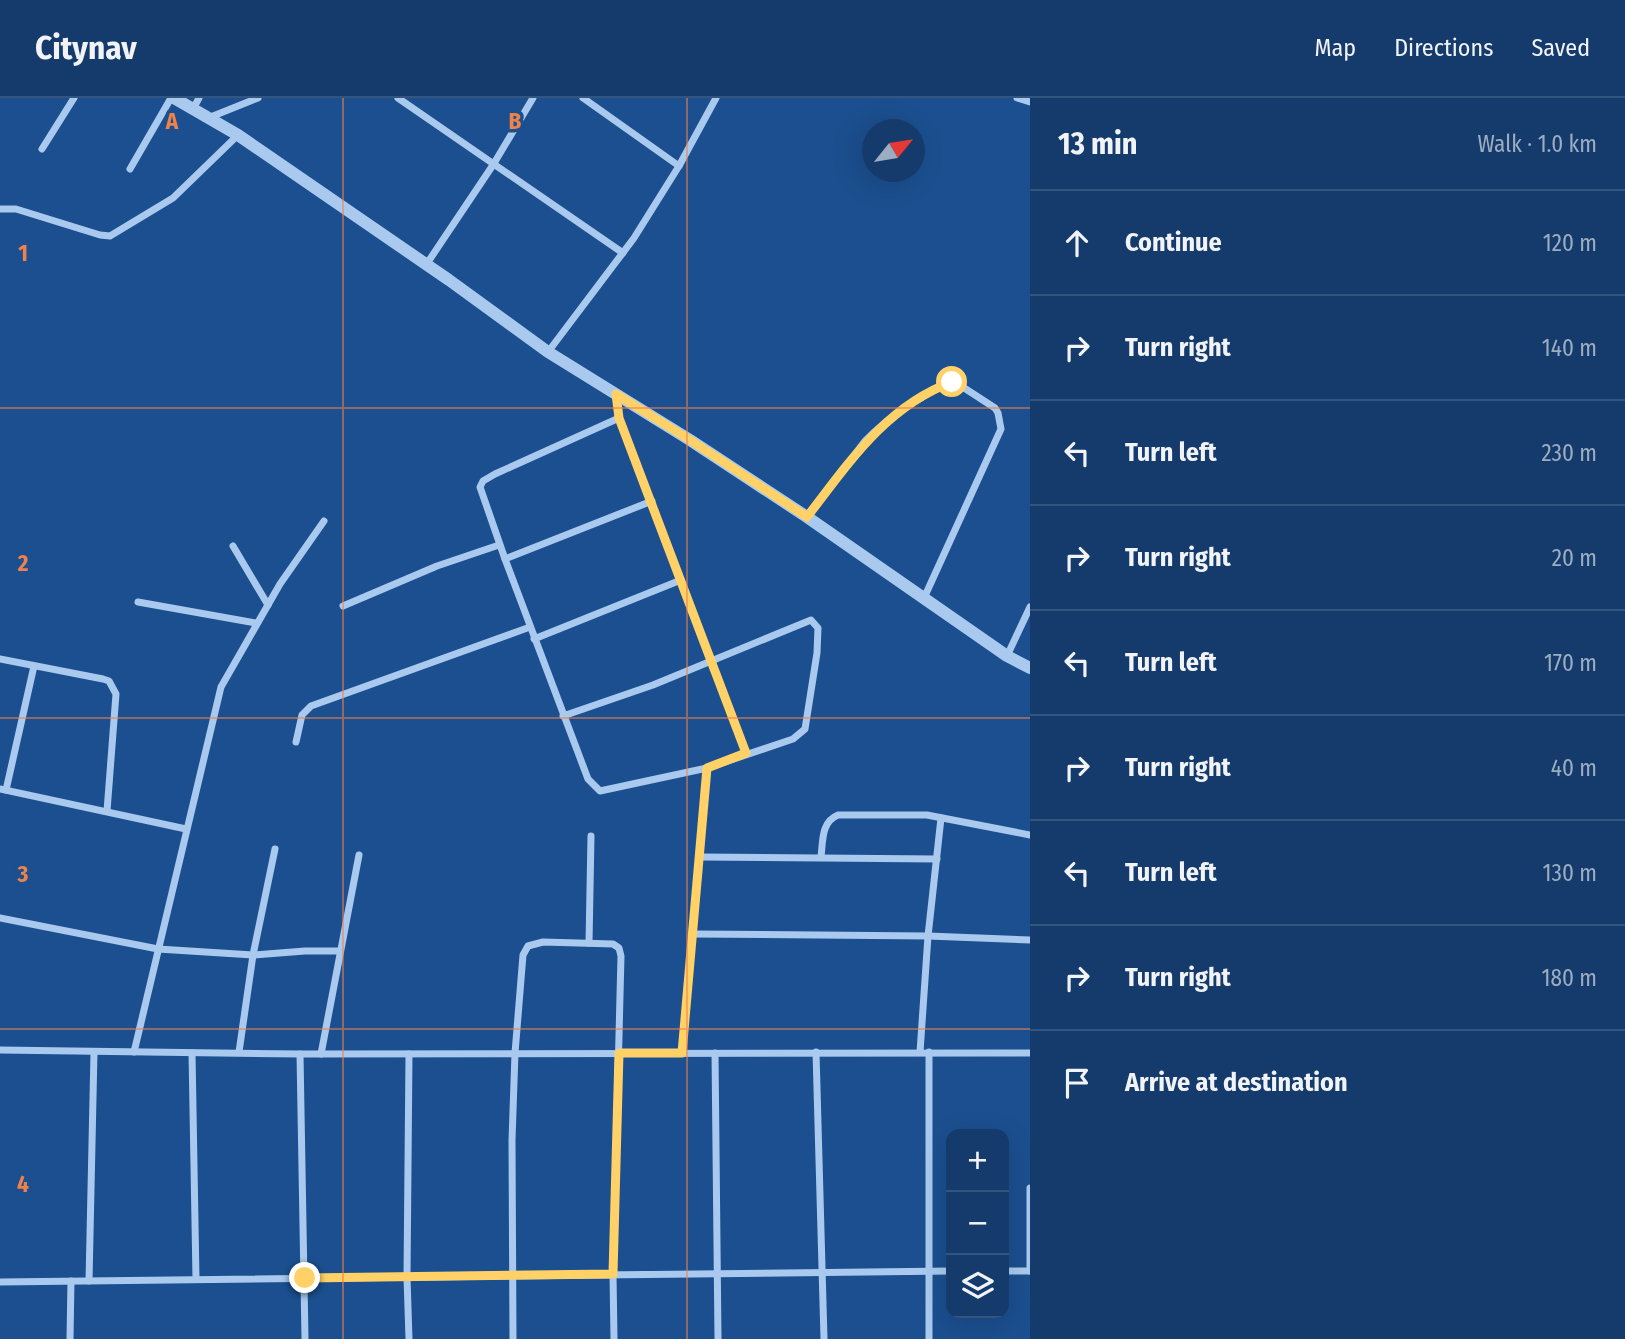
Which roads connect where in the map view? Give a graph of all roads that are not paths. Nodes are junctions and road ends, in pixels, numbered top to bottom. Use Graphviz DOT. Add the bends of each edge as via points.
graph roads {
  1 [pos="74,98"];
  2 [pos="172,98"];
  3 [pos="258,98"];
  4 [pos="398,98"];
  5 [pos="533,98"];
  6 [pos="583,98"];
  7 [pos="716,98"];
  8 [pos="1017,98"];
  9 [pos="1030,102"];
  10 [pos="196,104"];
  11 [pos="208,118"];
  12 [pos="238,135"];
  13 [pos="42,149"];
  14 [pos="493,165"];
  15 [pos="679,166"];
  16 [pos="131,169"];
  17 [pos="0,209"];
  18 [pos="622,254"];
  19 [pos="426,264"];
  20 [pos="548,352"];
  21 [pos="616,394"];
  22 [pos="619,418"];
  23 [pos="652,501"];
  24 [pos="807,517"];
  25 [pos="324,521"];
  26 [pos="499,545"];
  27 [pos="233,546"];
  28 [pos="505,559"];
  29 [pos="681,580"];
  30 [pos="924,598"];
  31 [pos="138,602"];
  32 [pos="268,605"];
  33 [pos="343,606"];
  34 [pos="1030,607"];
  35 [pos="257,623"];
  36 [pos="530,627"];
  37 [pos="534,639"];
  38 [pos="1007,656"];
  39 [pos="0,659"];
  40 [pos="711,660"];
  41 [pos="34,666"];
  42 [pos="1030,668"];
  43 [pos="563,716"];
  44 [pos="296,742"];
  45 [pos="746,753"];
  46 [pos="707,768"];
  47 [pos="3,790"];
  48 [pos="107,811"];
  49 [pos="941,818"];
  50 [pos="186,829"];
  51 [pos="1030,835"];
  52 [pos="591,836"];
  53 [pos="275,849"];
  54 [pos="359,855"];
  55 [pos="700,857"];
  56 [pos="821,857"];
  57 [pos="937,859"];
  58 [pos="0,918"];
  59 [pos="693,934"];
  60 [pos="928,936"];
  61 [pos="1030,940"];
  62 [pos="589,943"];
  63 [pos="158,949"];
  64 [pos="340,951"];
  65 [pos="253,955"];
  66 [pos="0,1050"];
  67 [pos="94,1052"];
  68 [pos="134,1052"];
  69 [pos="239,1052"];
  70 [pos="816,1052"];
  71 [pos="919,1052"];
  72 [pos="929,1052"];
  73 [pos="192,1053"];
  74 [pos="619,1053"];
  75 [pos="682,1053"];
  76 [pos="715,1053"];
  77 [pos="300,1054"];
  78 [pos="320,1054"];
  79 [pos="409,1054"];
  80 [pos="515,1054"];
  81 [pos="1030,1054"];
  82 [pos="1030,1188"];
  83 [pos="928,1271"];
  84 [pos="946,1271"];
  85 [pos="1009,1271"];
  86 [pos="1030,1271"];
  87 [pos="824,1272"];
  88 [pos="717,1273"];
  89 [pos="613,1274"];
  90 [pos="514,1276"];
  91 [pos="407,1277"];
  92 [pos="305,1278"];
  93 [pos="197,1279"];
  94 [pos="89,1280"];
  95 [pos="71,1281"];
  96 [pos="0,1282"];
  97 [pos="70,1339"];
  98 [pos="304,1339"];
  99 [pos="409,1339"];
  100 [pos="513,1339"];
  101 [pos="614,1339"];
  102 [pos="718,1339"];
  103 [pos="824,1339"];
  104 [pos="929,1339"];
  1 -- 13 [label="street"];
  2 -- 10 [label="street"];
  2 -- 16 [label="street"];
  3 -- 11 [label="street"];
  4 -- 14 [label="street"];
  5 -- 14 [label="street"];
  6 -- 15 [label="street"];
  7 -- 15 [label="street"];
  8 -- 9 [label="street"];
  10 -- 11 [label="street"];
  11 -- 12 [label="street"];
  12 -- 17 [label="street" via="173,198 110,236 16,209"];
  12 -- 19 [label="street"];
  14 -- 18 [label="street"];
  14 -- 19 [label="street"];
  15 -- 18 [label="street"];
  18 -- 20 [label="street"];
  19 -- 20 [label="street"];
  20 -- 21 [label="street"];
  21 -- 22 [label="street"];
  21 -- 24 [label="street"];
  22 -- 23 [label="street"];
  22 -- 26 [label="street" via="483,481 480,490"];
  23 -- 28 [label="street"];
  23 -- 29 [label="street"];
  24 -- 30 [label="street"];
  24 -- 30 [label="street" via="865,441 921,397 955,382 995,408 1001,429"];
  25 -- 32 [label="street"];
  26 -- 28 [label="street"];
  26 -- 33 [label="street"];
  27 -- 32 [label="street"];
  28 -- 36 [label="street"];
  29 -- 37 [label="street"];
  29 -- 40 [label="street"];
  30 -- 38 [label="street"];
  31 -- 35 [label="street"];
  32 -- 35 [label="street"];
  34 -- 38 [label="street"];
  35 -- 50 [label="street" via="216,702"];
  36 -- 37 [label="street"];
  36 -- 44 [label="street" via="311,706 302,715"];
  37 -- 43 [label="street"];
  38 -- 42 [label="street"];
  39 -- 41 [label="street"];
  40 -- 43 [label="street"];
  40 -- 45 [label="street"];
  40 -- 45 [label="street" via="806,621 816,624 817,653 805,729 793,739"];
  41 -- 47 [label="street"];
  41 -- 48 [label="street" via="103,679 113,686"];
  43 -- 46 [label="street" via="588,779 600,791"];
  45 -- 46 [label="street"];
  46 -- 55 [label="street"];
  47 -- 48 [label="street"];
  48 -- 50 [label="street"];
  49 -- 51 [label="street"];
  49 -- 56 [label="street" via="838,815 825,825"];
  49 -- 57 [label="street"];
  50 -- 63 [label="street"];
  52 -- 62 [label="street"];
  53 -- 65 [label="street"];
  54 -- 64 [label="street"];
  55 -- 56 [label="street"];
  55 -- 59 [label="street"];
  56 -- 57 [label="street"];
  57 -- 60 [label="street"];
  58 -- 63 [label="street"];
  59 -- 60 [label="street"];
  59 -- 75 [label="street"];
  60 -- 61 [label="street"];
  60 -- 71 [label="street"];
  62 -- 74 [label="street" via="619,948"];
  62 -- 80 [label="street" via="543,942 526,949"];
  63 -- 65 [label="street"];
  63 -- 68 [label="street"];
  64 -- 65 [label="street"];
  64 -- 78 [label="street"];
  65 -- 69 [label="street"];
  66 -- 67 [label="street"];
  67 -- 68 [label="street"];
  67 -- 94 [label="street"];
  68 -- 73 [label="street"];
  69 -- 73 [label="street"];
  69 -- 77 [label="street"];
  70 -- 71 [label="street"];
  70 -- 76 [label="street"];
  70 -- 87 [label="street"];
  71 -- 72 [label="street"];
  72 -- 81 [label="street"];
  72 -- 83 [label="street"];
  73 -- 93 [label="street"];
  74 -- 75 [label="street"];
  74 -- 80 [label="street"];
  74 -- 89 [label="street"];
  75 -- 76 [label="street"];
  76 -- 88 [label="street"];
  77 -- 78 [label="street"];
  77 -- 92 [label="street"];
  78 -- 79 [label="street"];
  79 -- 80 [label="street"];
  79 -- 91 [label="street"];
  80 -- 90 [label="street"];
  82 -- 86 [label="street"];
  83 -- 84 [label="street"];
  83 -- 87 [label="street"];
  83 -- 104 [label="street"];
  85 -- 86 [label="street"];
  87 -- 88 [label="street"];
  87 -- 103 [label="street"];
  88 -- 89 [label="street"];
  88 -- 102 [label="street"];
  89 -- 90 [label="street"];
  89 -- 101 [label="street"];
  90 -- 91 [label="street"];
  90 -- 100 [label="street"];
  91 -- 92 [label="street"];
  91 -- 99 [label="street"];
  92 -- 93 [label="street"];
  92 -- 98 [label="street"];
  93 -- 94 [label="street"];
  94 -- 95 [label="street"];
  95 -- 96 [label="street"];
  95 -- 97 [label="street"];
}
